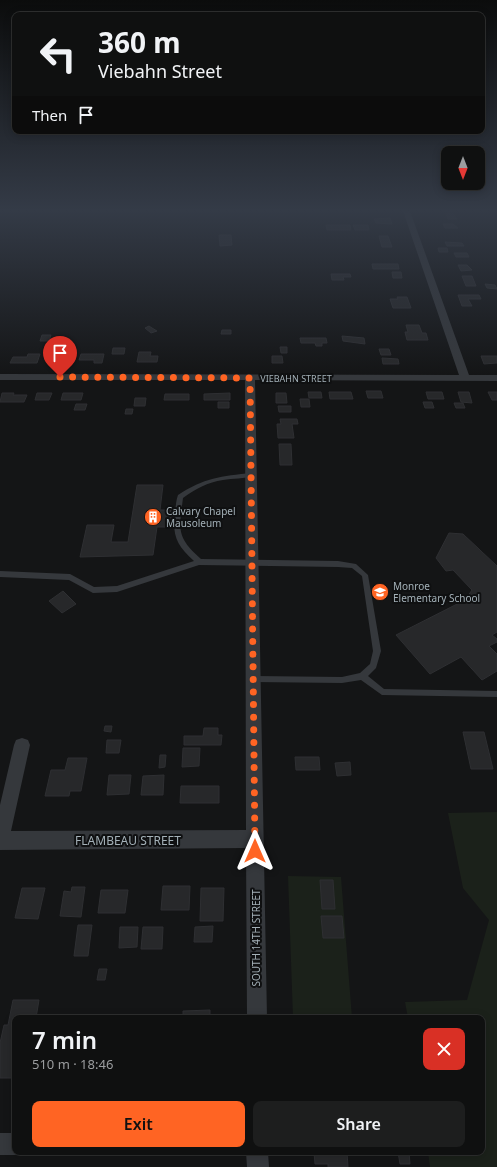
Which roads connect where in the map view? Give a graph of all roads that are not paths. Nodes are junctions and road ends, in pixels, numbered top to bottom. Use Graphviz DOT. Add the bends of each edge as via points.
graph roads {
  1 [pos="426,265"];
  2 [pos="0,377"];
  3 [pos="250,378"];
  4 [pos="466,378"];
  5 [pos="497,378"];
  6 [pos="252,475"];
  7 [pos="199,562"];
  8 [pos="253,563"];
  9 [pos="0,574"];
  10 [pos="362,676"];
  11 [pos="254,679"];
  12 [pos="497,694"];
  13 [pos="22,745"];
  14 [pos="255,839"];
  15 [pos="0,840"];
  16 [pos="256,1015"];
  17 [pos="0,1144"];
  18 [pos="12,1144"];
  19 [pos="257,1155"];
  20 [pos="258,1167"];
  1 -- 4 [label="street"];
  2 -- 3 [label="street, VIEBAHN STREET"];
  3 -- 4 [label="street, VIEBAHN STREET"];
  3 -- 6 [label="street, SOUTH 14TH STREET"];
  4 -- 5 [label="street, VIEBAHN STREET"];
  6 -- 7 [label="lane" via="216,478 196,485 180,497 176,532 184,549"];
  6 -- 8 [label="street, SOUTH 14TH STREET"];
  7 -- 8 [label="lane"];
  7 -- 9 [label="lane" via="117,589 93,590 70,577"];
  8 -- 10 [label="lane" via="354,566 365,575 377,651 373,666"];
  8 -- 11 [label="street, SOUTH 14TH STREET"];
  10 -- 11 [label="lane" via="342,680"];
  10 -- 12 [label="lane" via="382,692"];
  11 -- 14 [label="street, SOUTH 14TH STREET"];
  13 -- 15 [label="street"];
  14 -- 15 [label="street, FLAMBEAU STREET"];
  14 -- 16 [label="street, SOUTH 14TH STREET"];
  17 -- 18 [label="street"];
  19 -- 20 [label="street"];
}
